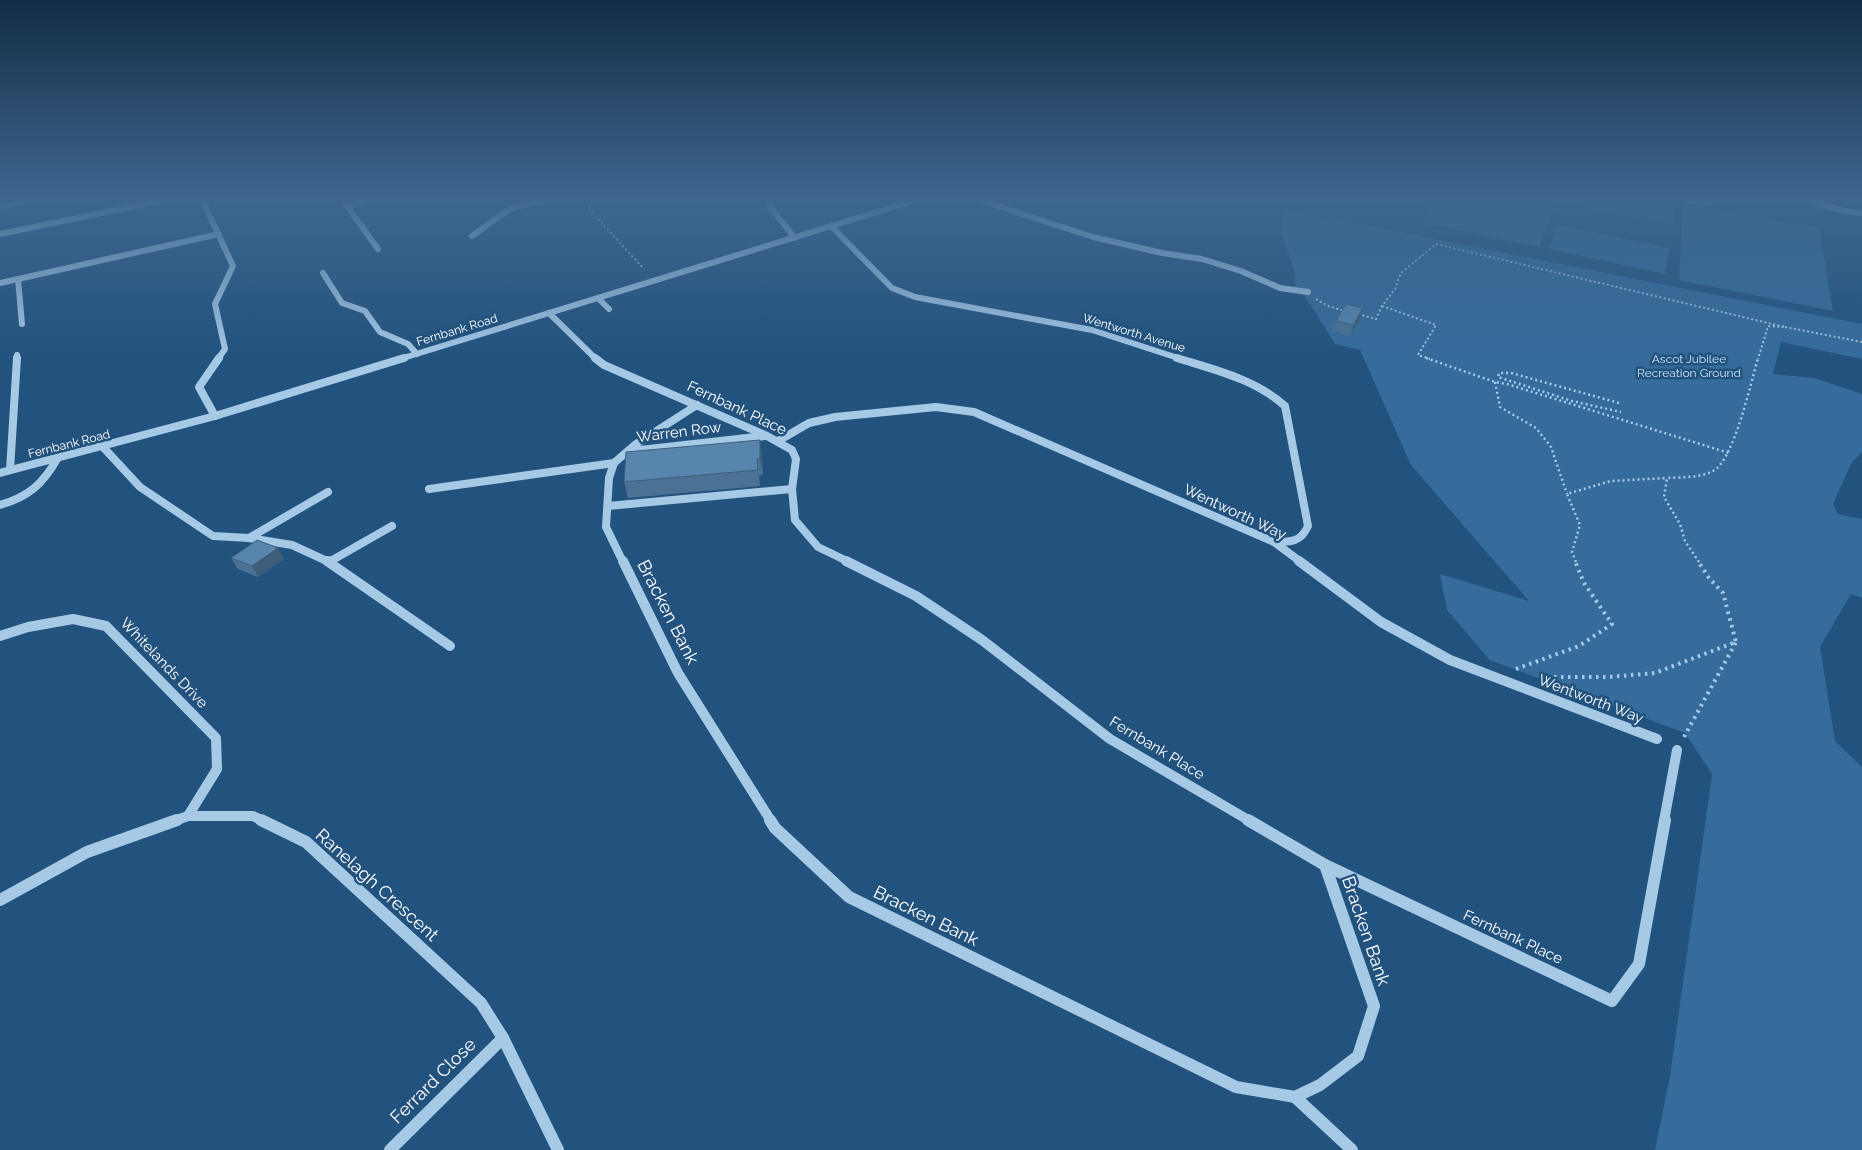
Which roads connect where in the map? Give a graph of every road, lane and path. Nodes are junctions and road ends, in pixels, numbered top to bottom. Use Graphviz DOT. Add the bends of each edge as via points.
graph roads {
  1 [pos="136,253"];
  2 [pos="227,253"];
  3 [pos="629,253"];
  4 [pos="747,253"];
  5 [pos="857,253"];
  6 [pos="1161,253"];
  7 [pos="1426,253"];
  8 [pos="1472,253"];
  9 [pos="323,273"];
  10 [pos="18,279"];
  11 [pos="655,281"];
  12 [pos="0,283"];
  13 [pos="1295,291"];
  14 [pos="1308,292"];
  15 [pos="598,298"];
  16 [pos="1382,306"];
  17 [pos="609,309"];
  18 [pos="1348,312"];
  19 [pos="550,313"];
  20 [pos="1357,314"];
  21 [pos="22,324"];
  22 [pos="1785,327"];
  23 [pos="1862,342"];
  24 [pos="418,354"];
  25 [pos="17,355"];
  26 [pos="1495,382"];
  27 [pos="1620,404"];
  28 [pos="697,405"];
  29 [pos="1621,412"];
  30 [pos="215,416"];
  31 [pos="767,436"];
  32 [pos="778,442"];
  33 [pos="103,447"];
  34 [pos="624,452"];
  35 [pos="1729,453"];
  36 [pos="56,459"];
  37 [pos="614,463"];
  38 [pos="10,470"];
  39 [pos="0,473"];
  40 [pos="1667,478"];
  41 [pos="429,489"];
  42 [pos="792,489"];
  43 [pos="328,492"];
  44 [pos="1567,494"];
  45 [pos="0,505"];
  46 [pos="608,506"];
  47 [pos="392,526"];
  48 [pos="249,538"];
  49 [pos="1274,542"];
  50 [pos="329,562"];
  51 [pos="0,636"];
  52 [pos="1736,642"];
  53 [pos="450,646"];
  54 [pos="1497,677"];
  55 [pos="1534,677"];
  56 [pos="1657,739"];
  57 [pos="1677,750"];
  58 [pos="188,816"];
  59 [pos="1325,865"];
  60 [pos="0,900"];
  61 [pos="503,1038"];
  62 [pos="1295,1097"];
  63 [pos="390,1150"];
  64 [pos="558,1150"];
  65 [pos="1352,1150"];
  1 -- 10 [label="street"];
  2 -- 30 [label="street" via="233,266 214,304 224,350 199,387"];
  3 -- 11 [label="path"];
  4 -- 11 [label="street, Fernbank Road"];
  5 -- 49 [label="street, Wentworth Avenue" via="892,288 915,297 1092,330 1245,380 1274,396 1285,406 1308,526 1304,535 1292,542"];
  6 -- 13 [label="street" via="1202,259"];
  7 -- 16 [label="path" via="1401,273 1395,289"];
  8 -- 22 [label="path"];
  9 -- 24 [label="street" via="342,303 365,311 380,332 408,344"];
  10 -- 12 [label="street"];
  10 -- 21 [label="street"];
  11 -- 15 [label="street, Fernbank Road"];
  13 -- 14 [label="street"];
  13 -- 18 [label="path"];
  15 -- 17 [label="street"];
  15 -- 19 [label="street, Fernbank Road"];
  16 -- 20 [label="path" via="1376,319"];
  16 -- 26 [label="path" via="1436,325 1418,355"];
  19 -- 24 [label="street, Fernbank Road"];
  19 -- 28 [label="street, Fernbank Place" via="604,365"];
  22 -- 23 [label="path"];
  22 -- 35 [label="path" via="1768,326"];
  24 -- 30 [label="street, Fernbank Road"];
  25 -- 38 [label="street"];
  26 -- 35 [label="path"];
  26 -- 44 [label="path" via="1500,407 1536,428 1551,447"];
  27 -- 29 [label="path" via="1511,373 1499,373 1498,378"];
  28 -- 31 [label="street, Fernbank Place"];
  28 -- 34 [label="street, Bracken Bank"];
  30 -- 33 [label="street, Fernbank Road"];
  31 -- 32 [label="street, Fernbank Place"];
  31 -- 34 [label="street, Warren Row"];
  32 -- 42 [label="street, Fernbank Place" via="792,450 796,459"];
  32 -- 49 [label="street, Wentworth Way" via="809,423 835,417 936,407 974,412"];
  33 -- 36 [label="street, Fernbank Road"];
  33 -- 48 [label="street" via="140,487 213,536"];
  34 -- 37 [label="street, Bracken Bank"];
  35 -- 40 [label="path" via="1714,471"];
  36 -- 38 [label="street, Fernbank Road"];
  36 -- 45 [label="street" via="46,479 35,491"];
  37 -- 41 [label="street"];
  37 -- 46 [label="street, Bracken Bank" via="609,478"];
  38 -- 39 [label="street, Fernbank Road"];
  40 -- 44 [label="path" via="1611,481"];
  40 -- 52 [label="path" via="1664,497 1680,524 1685,541 1723,593"];
  42 -- 46 [label="street"];
  42 -- 59 [label="street, Fernbank Place" via="795,520 818,547 916,596 982,640 1110,739"];
  43 -- 48 [label="street"];
  44 -- 54 [label="path" via="1580,525 1572,552 1584,583 1612,624 1579,646"];
  46 -- 62 [label="street, Bracken Bank" via="606,527 684,681 775,828 849,897 1236,1087"];
  47 -- 50 [label="street"];
  48 -- 50 [label="street" via="292,545"];
  49 -- 54 [label="street, Wentworth Way" via="1381,622 1450,660"];
  50 -- 53 [label="street"];
  51 -- 58 [label="street, Whitelands Drive" via="73,619 106,626 216,738 218,768"];
  52 -- 55 [label="path" via="1655,673"];
  52 -- 57 [label="path"];
  54 -- 56 [label="street, Wentworth Way"];
  57 -- 59 [label="street, Fernbank Place" via="1638,964 1612,1001"];
  58 -- 60 [label="street, Ranelagh Crescent" via="87,852"];
  58 -- 61 [label="street, Ranelagh Crescent" via="253,816 306,842 481,1003"];
  59 -- 62 [label="street, Bracken Bank" via="1374,1006 1358,1056 1320,1085"];
  61 -- 63 [label="street, Ferrard Close"];
  61 -- 64 [label="street, Ranelagh Crescent"];
  62 -- 65 [label="street"];
}
